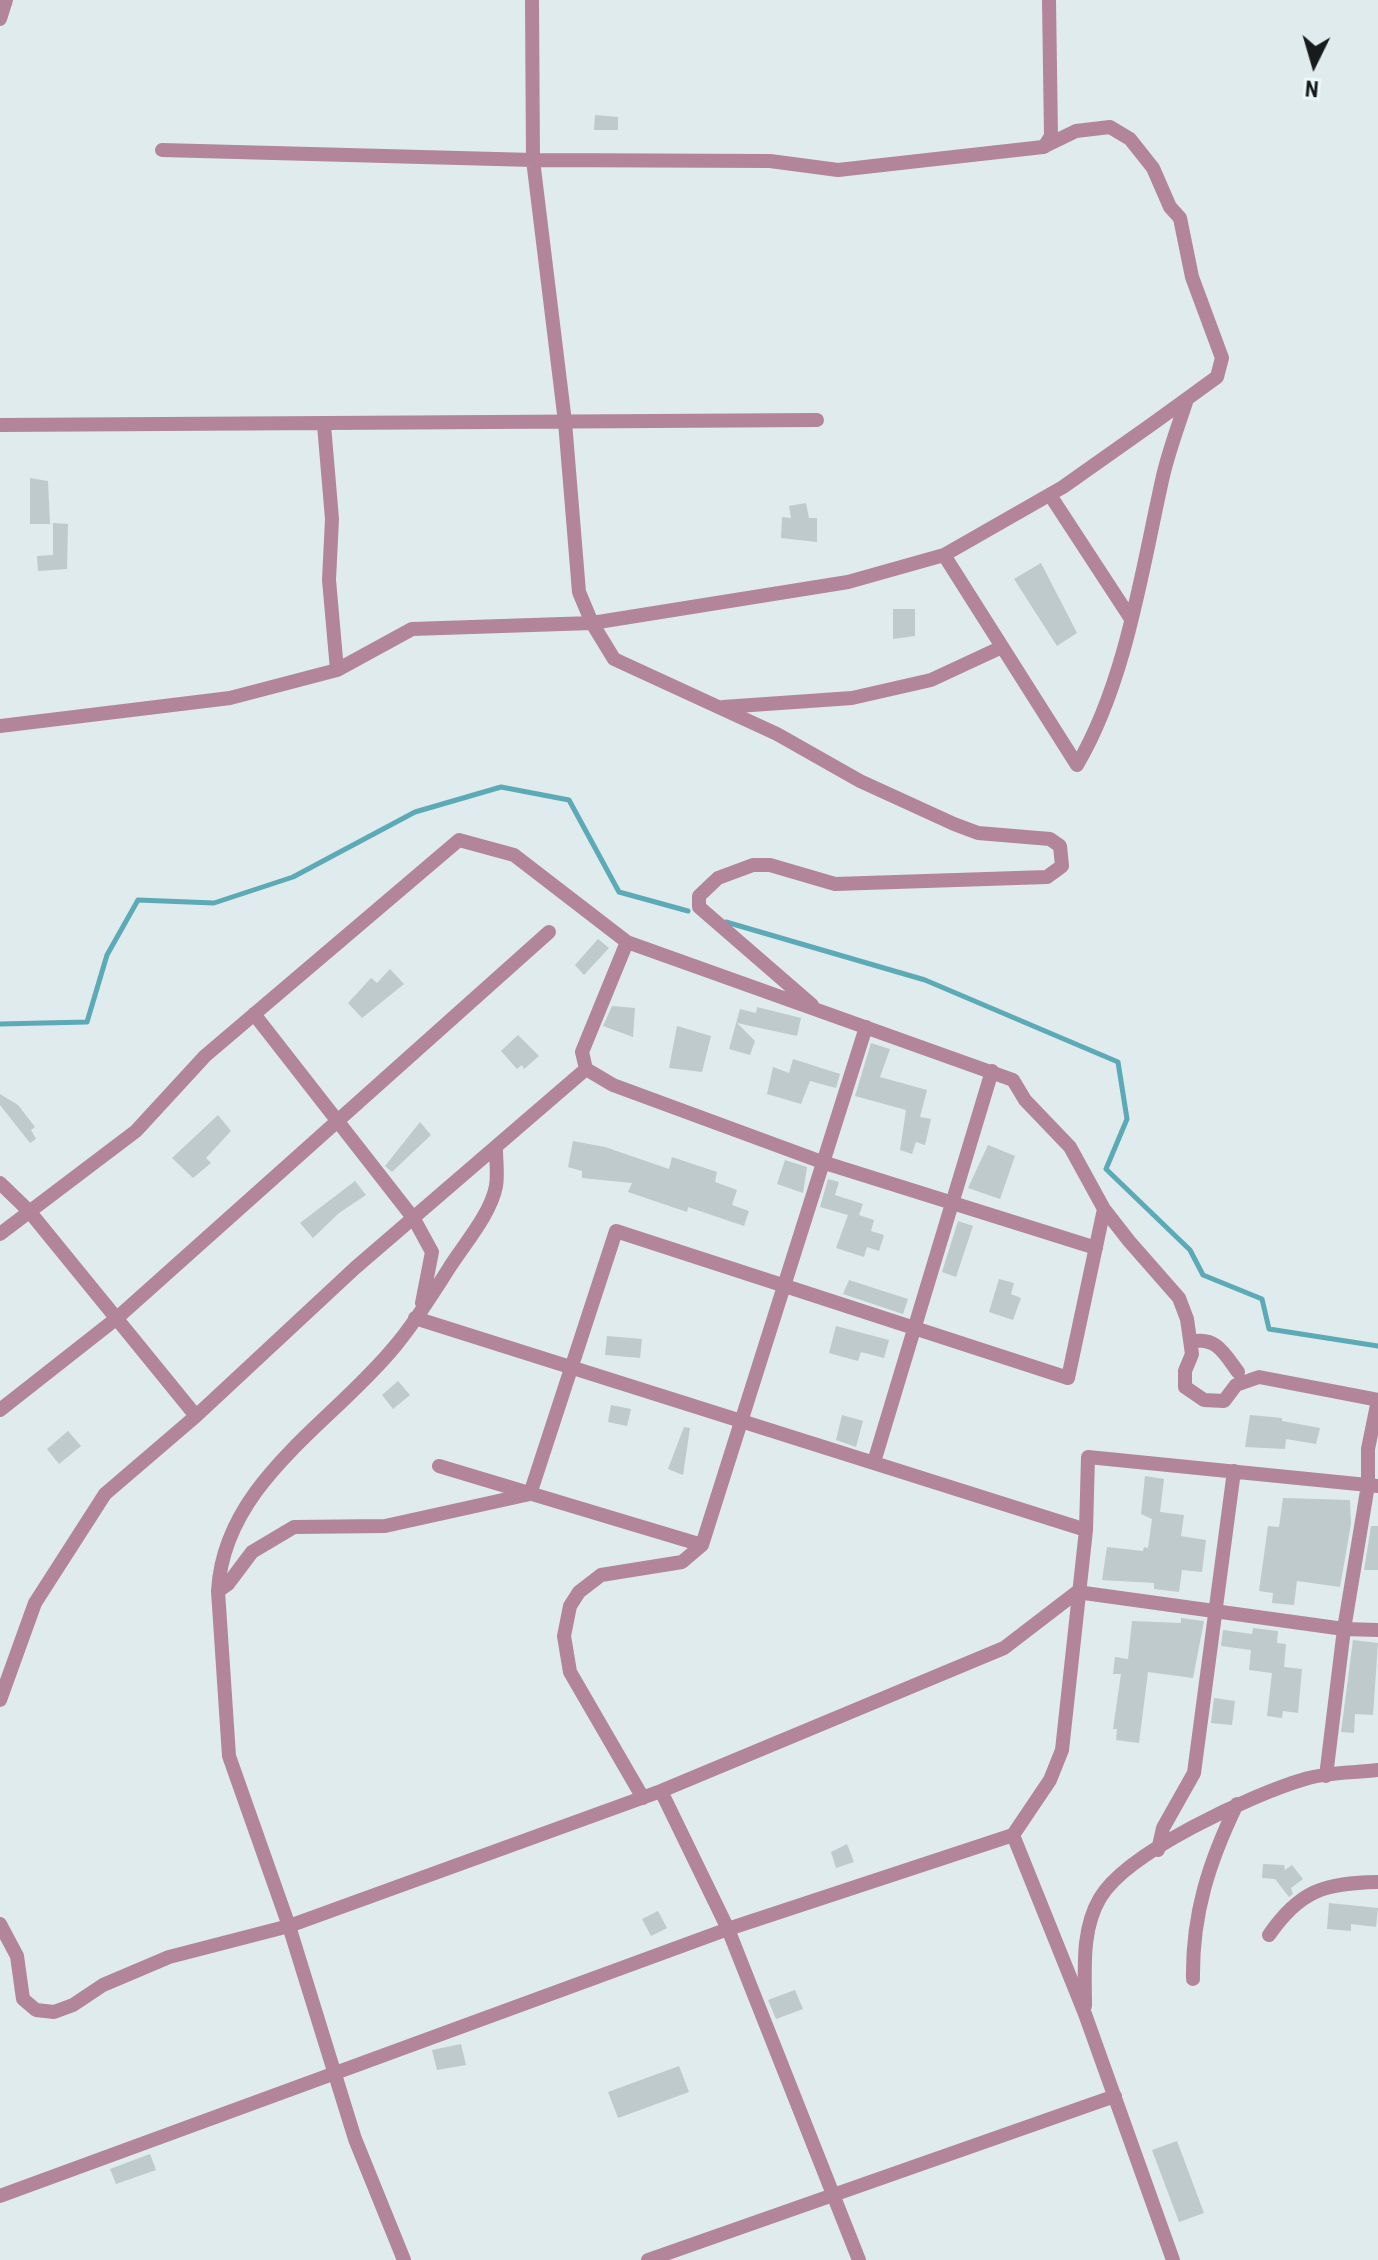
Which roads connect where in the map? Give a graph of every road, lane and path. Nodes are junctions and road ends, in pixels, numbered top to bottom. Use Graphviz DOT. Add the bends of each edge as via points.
graph roads {
  1 [pos="6,0"];
  2 [pos="532,0"];
  3 [pos="1049,0"];
  4 [pos="0,19"];
  5 [pos="1043,147"];
  6 [pos="162,150"];
  7 [pos="533,160"];
  8 [pos="1187,399"];
  9 [pos="817,420"];
  10 [pos="565,422"];
  11 [pos="0,425"];
  12 [pos="324,425"];
  13 [pos="1050,495"];
  14 [pos="944,555"];
  15 [pos="1131,619"];
  16 [pos="592,623"];
  17 [pos="1002,647"];
  18 [pos="337,670"];
  19 [pos="719,707"];
  20 [pos="0,726"];
  21 [pos="549,932"];
  22 [pos="627,942"];
  23 [pos="818,1010"];
  24 [pos="254,1014"];
  25 [pos="866,1027"];
  26 [pos="586,1069"];
  27 [pos="992,1071"];
  28 [pos="337,1121"];
  29 [pos="496,1149"];
  30 [pos="822,1162"];
  31 [pos="0,1183"];
  32 [pos="952,1203"];
  33 [pos="1104,1209"];
  34 [pos="29,1211"];
  35 [pos="414,1219"];
  36 [pos="0,1234"];
  37 [pos="1096,1248"];
  38 [pos="782,1288"];
  39 [pos="418,1314"];
  40 [pos="117,1318"];
  41 [pos="914,1331"];
  42 [pos="1191,1342"];
  43 [pos="571,1366"];
  44 [pos="1238,1372"];
  45 [pos="1378,1400"];
  46 [pos="0,1410"];
  47 [pos="196,1416"];
  48 [pos="739,1419"];
  49 [pos="874,1462"];
  50 [pos="439,1466"];
  51 [pos="1234,1471"];
  52 [pos="1373,1485"];
  53 [pos="530,1494"];
  54 [pos="1086,1530"];
  55 [pos="702,1545"];
  56 [pos="218,1591"];
  57 [pos="1077,1592"];
  58 [pos="1216,1612"];
  59 [pos="1344,1629"];
  60 [pos="1378,1630"];
  61 [pos="0,1700"];
  62 [pos="1378,1770"];
  63 [pos="1326,1776"];
  64 [pos="661,1791"];
  65 [pos="643,1798"];
  66 [pos="1237,1804"];
  67 [pos="1013,1835"];
  68 [pos="1158,1850"];
  69 [pos="1378,1882"];
  70 [pos="0,1924"];
  71 [pos="289,1926"];
  72 [pos="728,1929"];
  73 [pos="1269,1935"];
  74 [pos="1193,1979"];
  75 [pos="1085,2014"];
  76 [pos="336,2070"];
  77 [pos="1115,2096"];
  78 [pos="0,2196"];
  79 [pos="832,2196"];
  80 [pos="404,2260"];
  81 [pos="648,2260"];
  82 [pos="859,2260"];
  83 [pos="1173,2260"];
  1 -- 4 [label="street"];
  2 -- 7 [label="street"];
  3 -- 5 [label="street" via="1051,136"];
  5 -- 7 [label="street" via="838,170 770,161"];
  5 -- 8 [label="street" via="1076,131 1110,127 1130,139 1153,168 1180,218 1192,277 1222,358 1217,377"];
  6 -- 7 [label="street"];
  7 -- 10 [label="street"];
  8 -- 13 [label="street"];
  8 -- 15 [label="street" via="1163,473 1144,580"];
  9 -- 10 [label="street"];
  10 -- 12 [label="street"];
  10 -- 16 [label="street" via="579,592"];
  11 -- 12 [label="street"];
  12 -- 18 [label="street"];
  13 -- 14 [label="street"];
  13 -- 15 [label="street"];
  14 -- 16 [label="street" via="848,582"];
  14 -- 17 [label="street"];
  15 -- 17 [label="street" via="1096,734 1077,765"];
  16 -- 18 [label="street" via="412,629"];
  16 -- 19 [label="street" via="614,659"];
  17 -- 19 [label="street" via="931,680 852,698"];
  18 -- 20 [label="street" via="230,698"];
  19 -- 23 [label="street" via="954,824 978,833 1050,839 1060,846 1062,866 1047,877 835,884 770,865 718,878 699,896 699,907"];
  21 -- 28 [label="street"];
  22 -- 23 [label="street"];
  22 -- 24 [label="street" via="514,855 459,840"];
  22 -- 26 [label="street" via="582,1052"];
  23 -- 25 [label="street"];
  24 -- 28 [label="street"];
  24 -- 34 [label="street" via="205,1056 136,1131"];
  25 -- 27 [label="street"];
  25 -- 30 [label="street"];
  26 -- 29 [label="street"];
  26 -- 30 [label="street" via="613,1085"];
  27 -- 32 [label="street"];
  27 -- 33 [label="street" via="1013,1080 1070,1147"];
  28 -- 35 [label="street"];
  28 -- 40 [label="street"];
  29 -- 35 [label="street"];
  29 -- 39 [label="street" via="496,1187"];
  30 -- 32 [label="street"];
  30 -- 38 [label="street"];
  31 -- 34 [label="street"];
  32 -- 37 [label="street"];
  32 -- 41 [label="street"];
  33 -- 37 [label="street"];
  33 -- 42 [label="street" via="1179,1298"];
  34 -- 36 [label="street"];
  34 -- 40 [label="street"];
  35 -- 39 [label="street" via="432,1252"];
  35 -- 47 [label="street"];
  37 -- 41 [label="street" via="1068,1378"];
  38 -- 41 [label="street"];
  38 -- 43 [label="street" via="616,1231"];
  38 -- 48 [label="street"];
  39 -- 43 [label="street"];
  39 -- 56 [label="street" via="339,1406 273,1466 219,1564"];
  40 -- 46 [label="street"];
  40 -- 47 [label="street"];
  41 -- 49 [label="street"];
  42 -- 44 [label="street" via="1203,1339 1218,1345"];
  42 -- 45 [label="street" via="1185,1387 1204,1400 1224,1401 1236,1385 1259,1377"];
  43 -- 48 [label="street"];
  43 -- 53 [label="street"];
  45 -- 52 [label="street" via="1368,1449"];
  47 -- 61 [label="street" via="105,1494 35,1603"];
  48 -- 49 [label="street"];
  48 -- 55 [label="street"];
  49 -- 54 [label="street"];
  50 -- 53 [label="street"];
  51 -- 52 [label="street"];
  51 -- 54 [label="street" via="1088,1457"];
  51 -- 58 [label="street"];
  52 -- 59 [label="street"];
  53 -- 55 [label="street"];
  53 -- 56 [label="street" via="385,1526 294,1527 252,1552"];
  54 -- 57 [label="street"];
  55 -- 65 [label="street" via="682,1562 601,1575 570,1606 564,1636 570,1672"];
  56 -- 71 [label="street" via="229,1756"];
  57 -- 58 [label="street"];
  57 -- 64 [label="street" via="1004,1648"];
  57 -- 67 [label="street" via="1062,1750 1050,1780"];
  58 -- 59 [label="street"];
  58 -- 68 [label="street" via="1194,1773 1163,1828"];
  59 -- 60 [label="street"];
  59 -- 63 [label="street"];
  62 -- 63 [label="street"];
  63 -- 66 [label="street"];
  64 -- 65 [label="street"];
  64 -- 72 [label="street"];
  65 -- 71 [label="street"];
  66 -- 68 [label="street"];
  66 -- 74 [label="street" via="1199,1897 1192,1937"];
  67 -- 72 [label="street"];
  67 -- 75 [label="street"];
  68 -- 75 [label="street" via="1123,1871 1100,1898 1086,1936"];
  69 -- 73 [label="street" via="1342,1882 1310,1892"];
  70 -- 71 [label="street" via="17,1956 23,1999 36,2010 54,2012 169,1957"];
  71 -- 76 [label="street"];
  72 -- 76 [label="street"];
  72 -- 79 [label="street"];
  75 -- 77 [label="street"];
  76 -- 78 [label="street"];
  76 -- 80 [label="street" via="355,2139"];
  77 -- 79 [label="street"];
  77 -- 83 [label="street"];
  79 -- 81 [label="street"];
  79 -- 82 [label="street"];
}
